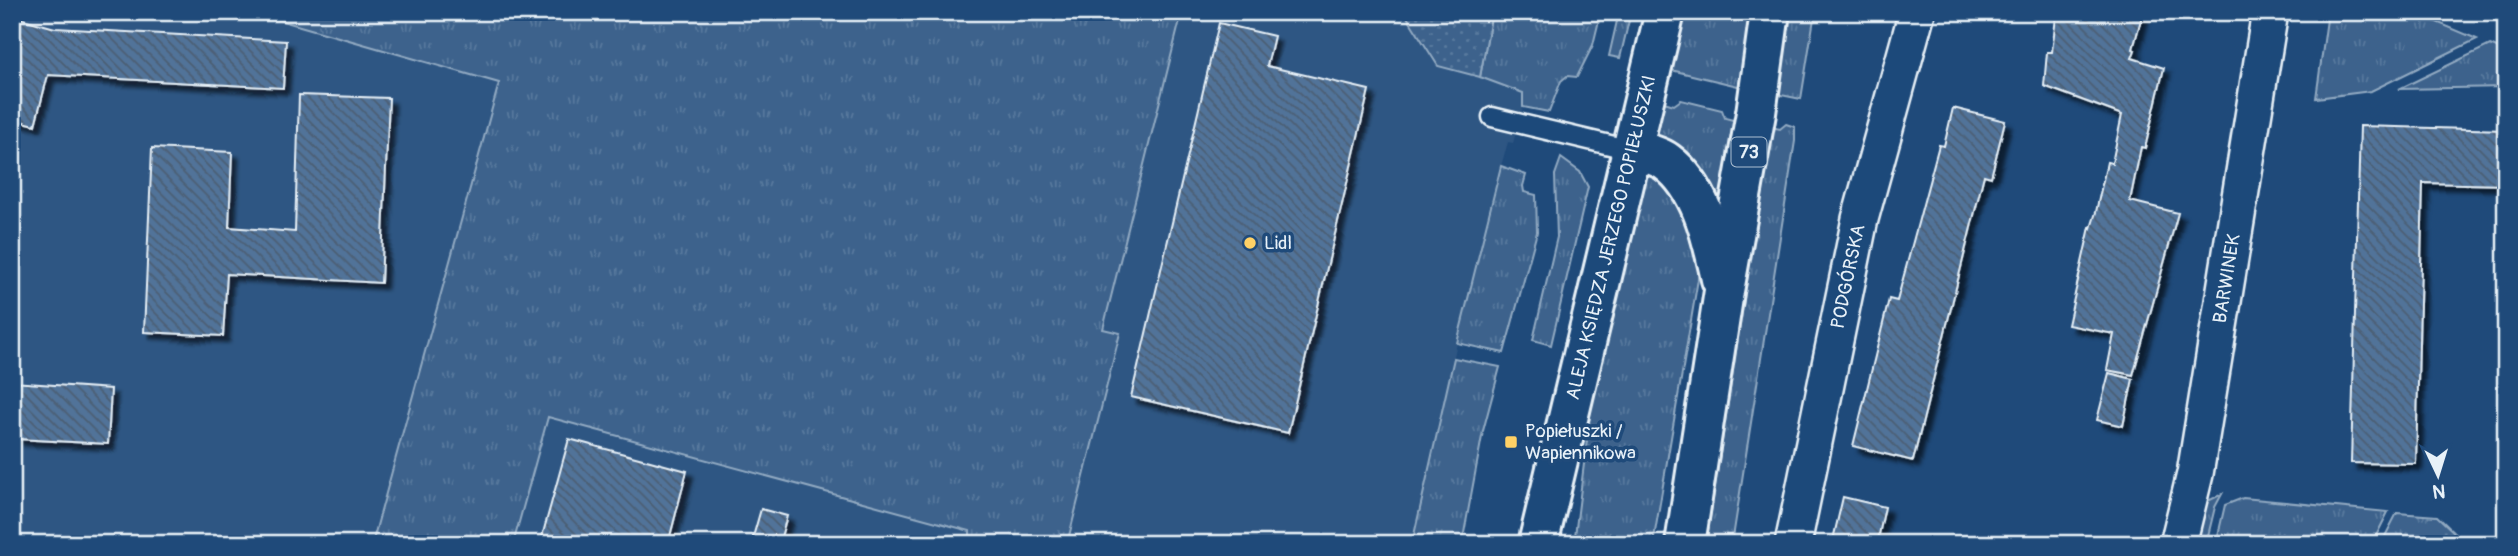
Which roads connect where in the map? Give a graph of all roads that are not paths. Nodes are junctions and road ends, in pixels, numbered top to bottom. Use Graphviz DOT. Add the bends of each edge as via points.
graph roads {
  1 [pos="1665,12"];
  2 [pos="1770,12"];
  3 [pos="1917,12"];
  4 [pos="2270,12"];
  5 [pos="1492,117"];
  6 [pos="1630,150"];
  7 [pos="1724,291"];
  8 [pos="1538,544"];
  9 [pos="1685,544"];
  10 [pos="1793,544"];
  11 [pos="2178,544"];
  1 -- 6 [label="main road, ALEJA KSIĘDZA JERZEGO POPIEŁUSZKI"];
  2 -- 7 [label="main road, 73"];
  3 -- 10 [label="street, PODGÓRSKA" via="1860,219"];
  4 -- 11 [label="street, BARWINEK" via="2195,474"];
  5 -- 6 [label="lane"];
  6 -- 7 [label="main road" via="1666,162 1688,185 1710,232"];
  6 -- 8 [label="main road, ALEJA KSIĘDZA JERZEGO POPIEŁUSZKI"];
  7 -- 9 [label="main road, 73"];
}
